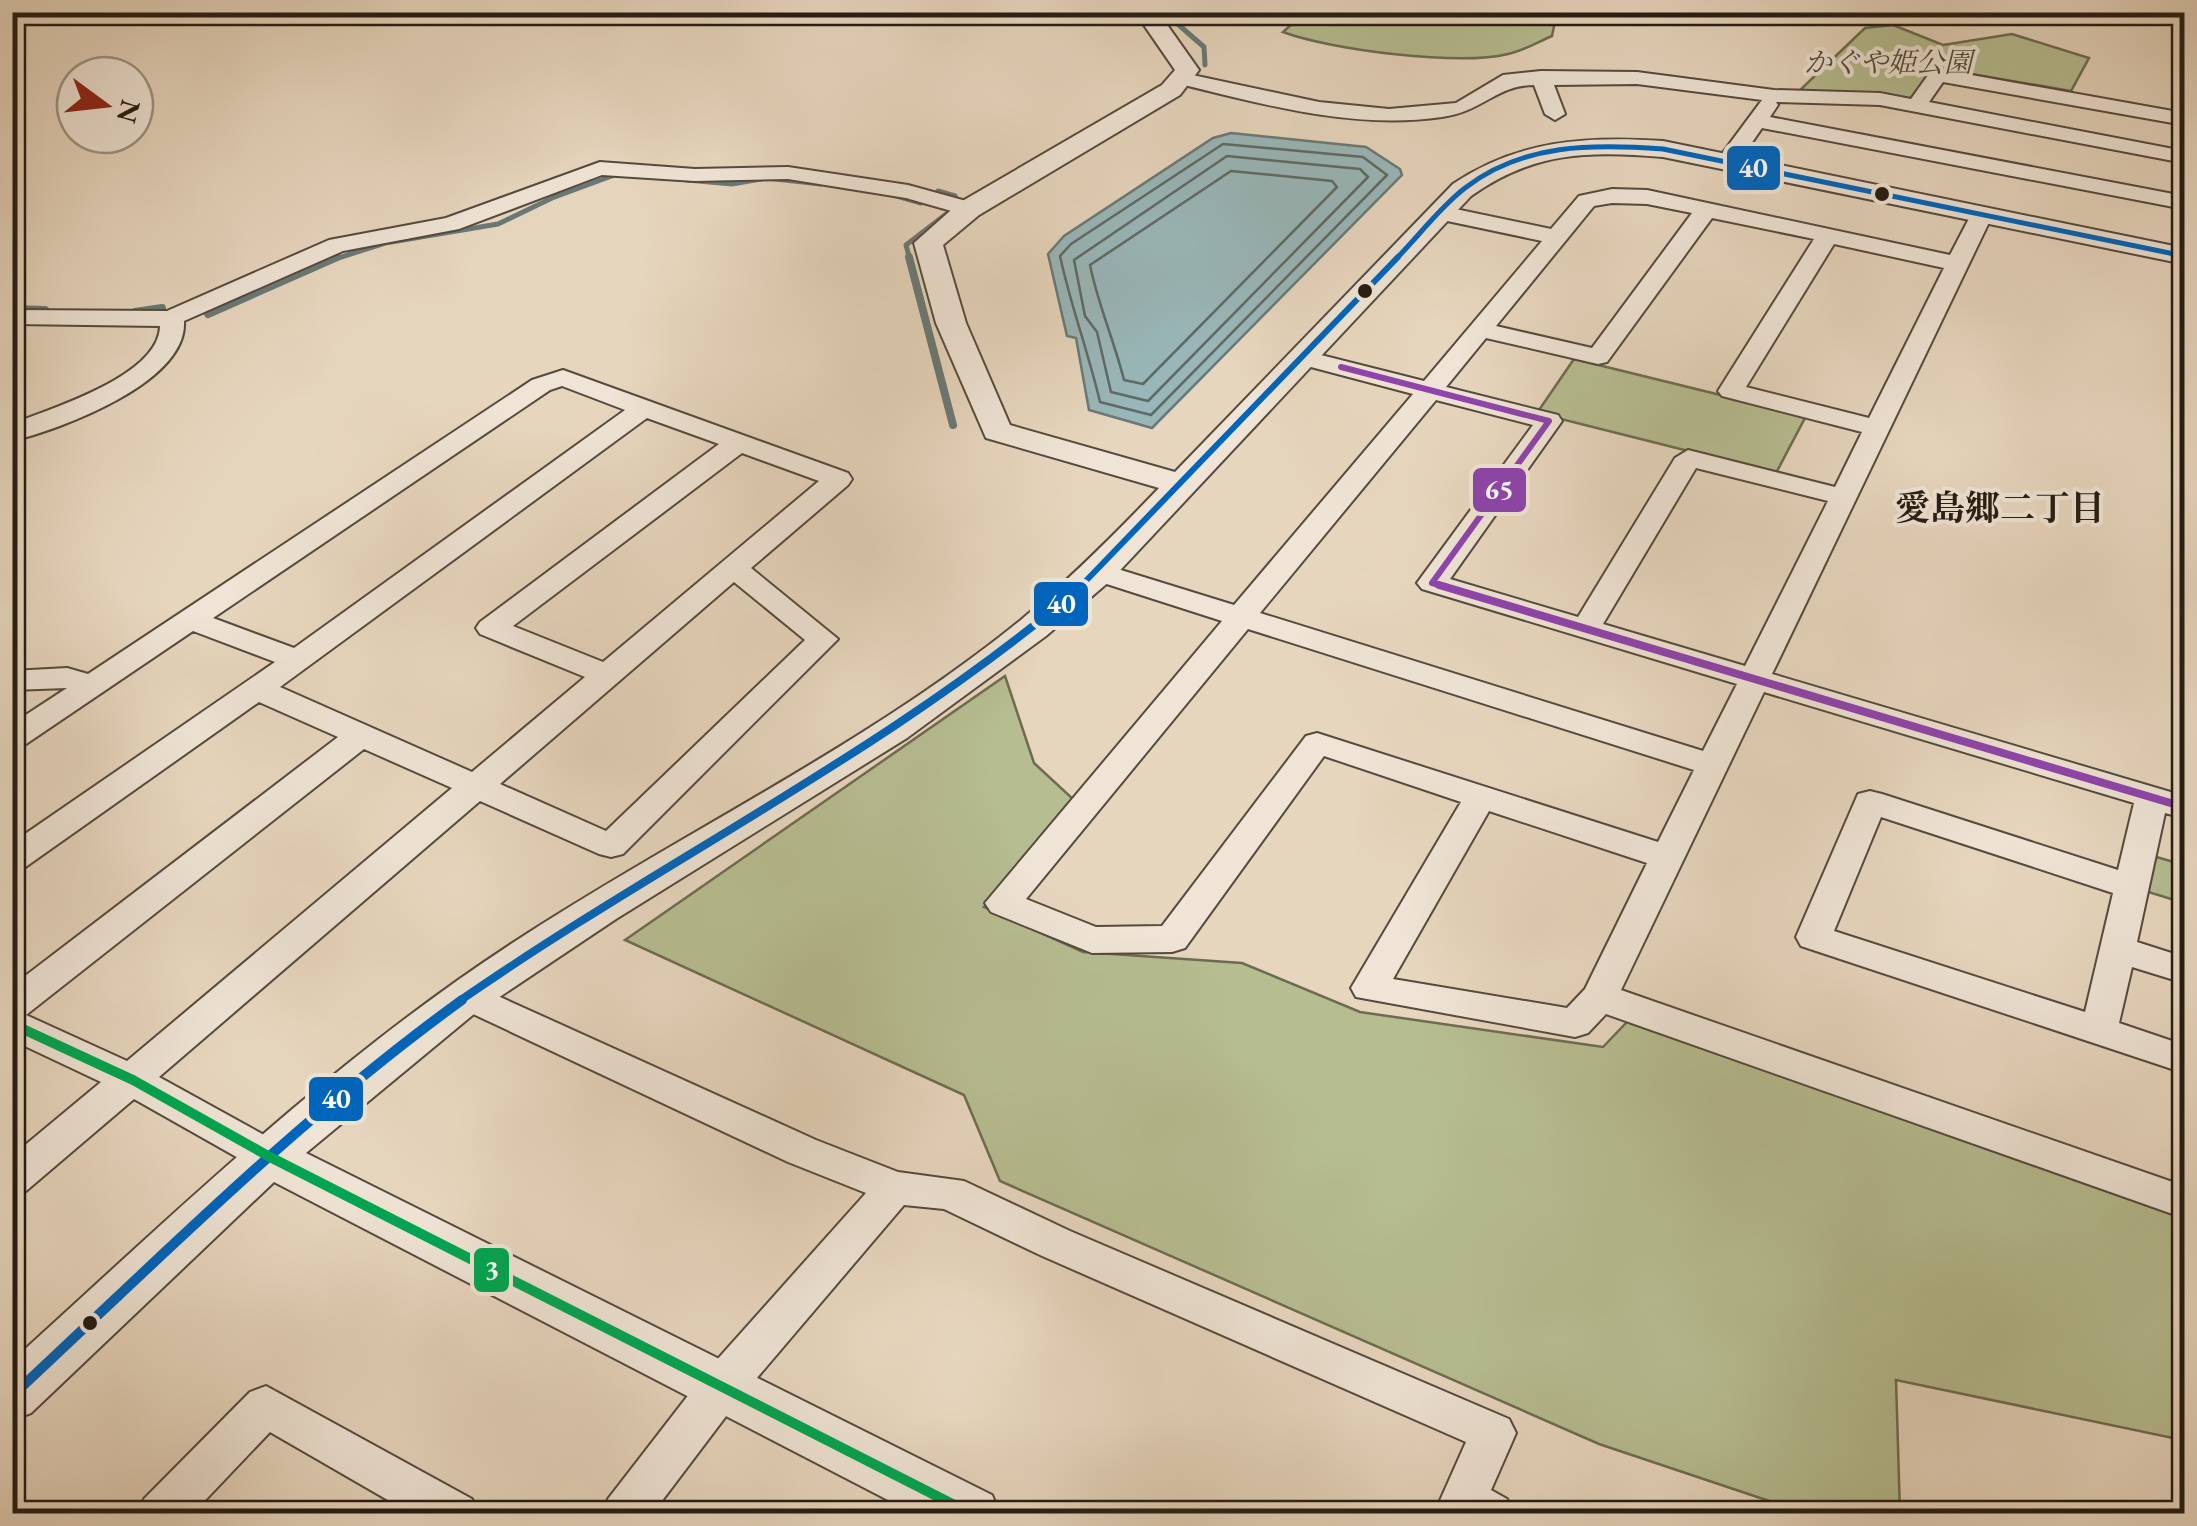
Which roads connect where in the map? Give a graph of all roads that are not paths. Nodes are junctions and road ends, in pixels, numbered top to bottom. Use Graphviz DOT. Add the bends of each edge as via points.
graph roads {
  1 [pos="1146,12"];
  2 [pos="1541,77"];
  3 [pos="1183,79"];
  4 [pos="1774,96"];
  5 [pos="1916,106"];
  6 [pos="1554,114"];
  7 [pos="2184,119"];
  8 [pos="1760,121"];
  9 [pos="2184,157"];
  10 [pos="1727,162"];
  11 [pos="2184,203"];
  12 [pos="969,209"];
  13 [pos="1706,210"];
  14 [pos="1441,213"];
  15 [pos="1982,214"];
  16 [pos="1827,236"];
  17 [pos="1555,237"];
  18 [pos="2184,256"];
  19 [pos="1960,264"];
  20 [pos="12,317"];
  21 [pos="172,318"];
  22 [pos="1482,330"];
  23 [pos="1301,357"];
  24 [pos="1429,390"];
  25 [pos="644,408"];
  26 [pos="1879,428"];
  27 [pos="12,432"];
  28 [pos="738,444"];
  29 [pos="1180,484"];
  30 [pos="1844,496"];
  31 [pos="734,568"];
  32 [pos="1098,572"];
  33 [pos="1238,619"];
  34 [pos="190,620"];
  35 [pos="1586,628"];
  36 [pos="296,659"];
  37 [pos="608,676"];
  38 [pos="1756,678"];
  39 [pos="12,680"];
  40 [pos="91,685"];
  41 [pos="256,690"];
  42 [pos="360,736"];
  43 [pos="12,738"];
  44 [pos="1712,765"];
  45 [pos="476,786"];
  46 [pos="1482,795"];
  47 [pos="2168,802"];
  48 [pos="1666,856"];
  49 [pos="12,860"];
  50 [pos="2131,886"];
  51 [pos="2118,949"];
  52 [pos="2184,970"];
  53 [pos="469,996"];
  54 [pos="1599,997"];
  55 [pos="12,1006"];
  56 [pos="12,1024"];
  57 [pos="2099,1031"];
  58 [pos="2184,1059"];
  59 [pos="132,1080"];
  60 [pos="270,1157"];
  61 [pos="12,1180"];
  62 [pos="894,1188"];
  63 [pos="2184,1202"];
  64 [pos="723,1384"];
  65 [pos="12,1396"];
  66 [pos="1470,1509"];
  67 [pos="160,1514"];
  68 [pos="456,1514"];
  69 [pos="624,1514"];
  70 [pos="972,1514"];
  1 -- 3 [label="street" via="1187,70"];
  2 -- 3 [label="street" via="1500,83 1474,104 1400,118"];
  2 -- 4 [label="street" via="1637,78"];
  2 -- 6 [label="street"];
  3 -- 12 [label="street"];
  4 -- 5 [label="street"];
  4 -- 8 [label="street"];
  5 -- 7 [label="street" via="1938,75"];
  5 -- 9 [label="street"];
  8 -- 10 [label="street"];
  8 -- 11 [label="street"];
  10 -- 14 [label="street" via="1610,145 1563,147 1489,169"];
  10 -- 15 [label="street"];
  12 -- 21 [label="street" via="806,175 600,168 451,224 337,245"];
  12 -- 29 [label="street" via="928,243 951,323 997,431"];
  13 -- 16 [label="street"];
  13 -- 17 [label="street" via="1647,197 1599,198 1587,201"];
  13 -- 22 [label="street" via="1598,357"];
  14 -- 17 [label="street"];
  14 -- 23 [label="street"];
  15 -- 18 [label="street"];
  15 -- 19 [label="street"];
  16 -- 19 [label="street"];
  16 -- 26 [label="street" via="1730,391"];
  17 -- 22 [label="street"];
  19 -- 26 [label="street"];
  20 -- 21 [label="street"];
  21 -- 27 [label="street" via="169,347 145,369 79,406"];
  22 -- 24 [label="street"];
  23 -- 24 [label="street"];
  23 -- 29 [label="street"];
  24 -- 33 [label="street"];
  24 -- 35 [label="street" via="1549,421 1432,583"];
  25 -- 28 [label="street"];
  25 -- 34 [label="street" via="563,378 541,385"];
  25 -- 36 [label="street"];
  26 -- 30 [label="street"];
  28 -- 31 [label="street" via="838,479"];
  28 -- 37 [label="street" via="491,628"];
  29 -- 32 [label="street"];
  30 -- 35 [label="street" via="1688,458"];
  30 -- 38 [label="street"];
  31 -- 37 [label="street"];
  31 -- 45 [label="street" via="823,639 611,846"];
  32 -- 33 [label="street"];
  32 -- 53 [label="street" via="1014,645 836,769 527,954"];
  33 -- 44 [label="street"];
  33 -- 46 [label="street" via="1002,903 1092,940 1172,939 1317,743"];
  34 -- 36 [label="street"];
  34 -- 40 [label="street"];
  35 -- 38 [label="street"];
  36 -- 41 [label="street"];
  37 -- 45 [label="street"];
  38 -- 44 [label="street"];
  38 -- 47 [label="street"];
  39 -- 40 [label="street" via="67,677"];
  40 -- 43 [label="street"];
  41 -- 42 [label="street"];
  41 -- 49 [label="street"];
  42 -- 45 [label="street"];
  42 -- 55 [label="street"];
  44 -- 48 [label="street"];
  45 -- 59 [label="street"];
  46 -- 48 [label="street"];
  46 -- 54 [label="street" via="1369,988 1575,1023"];
  47 -- 50 [label="street"];
  48 -- 54 [label="street"];
  50 -- 51 [label="street"];
  50 -- 57 [label="street" via="1870,802 1814,937"];
  51 -- 52 [label="street"];
  51 -- 57 [label="street"];
  53 -- 60 [label="street"];
  53 -- 62 [label="street" via="802,1152"];
  54 -- 63 [label="street"];
  56 -- 59 [label="street"];
  57 -- 58 [label="street"];
  59 -- 60 [label="street"];
  59 -- 61 [label="street"];
  60 -- 64 [label="street"];
  60 -- 65 [label="street"];
  62 -- 64 [label="street"];
  62 -- 66 [label="street" via="950,1193 1493,1433"];
  64 -- 69 [label="street"];
  64 -- 70 [label="street"];
  67 -- 68 [label="street" via="266,1406"];
}
